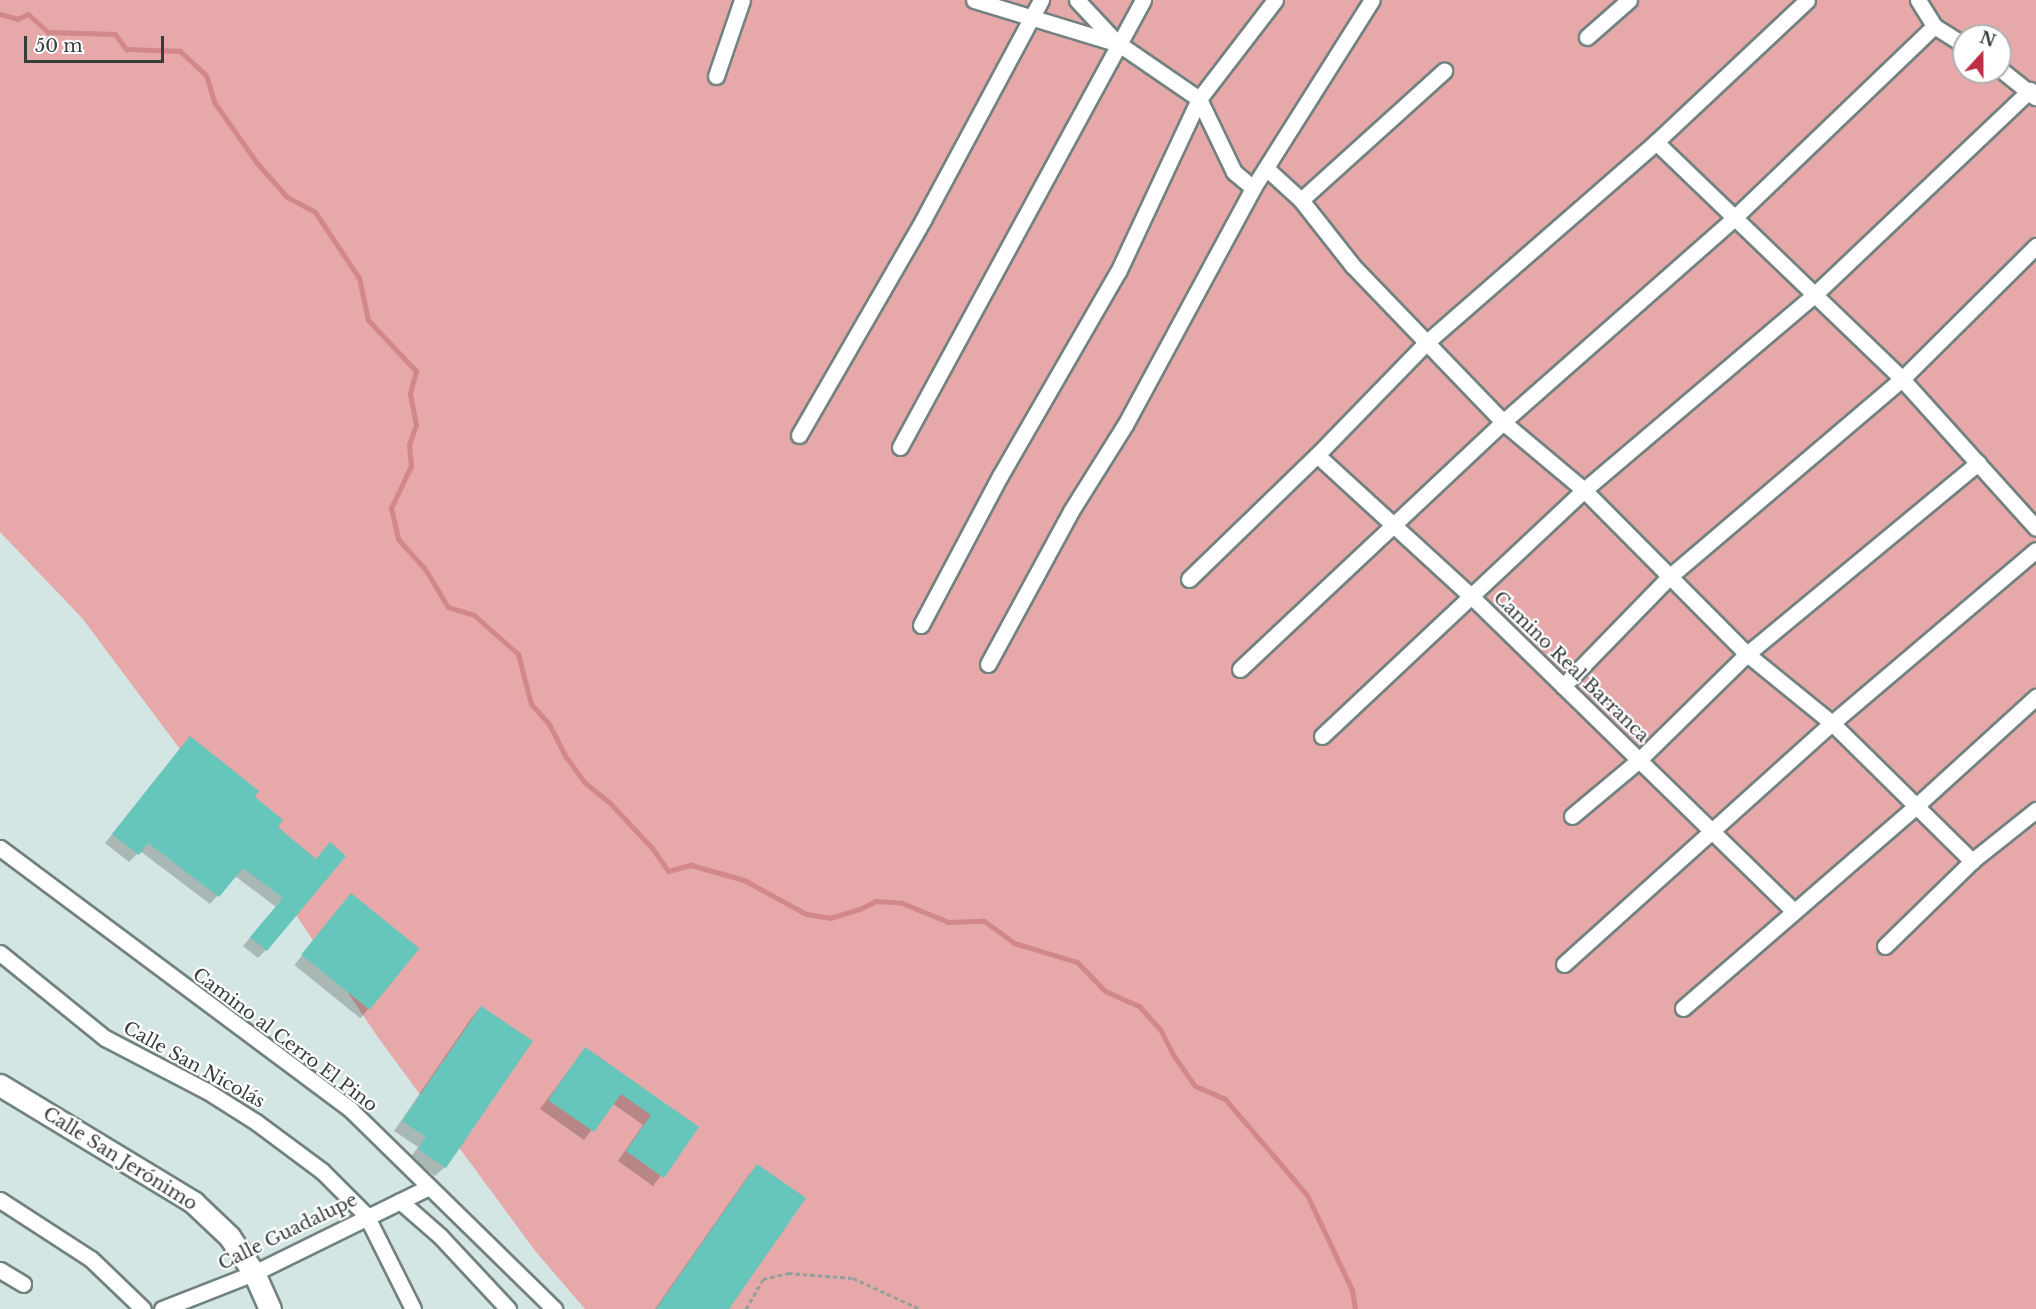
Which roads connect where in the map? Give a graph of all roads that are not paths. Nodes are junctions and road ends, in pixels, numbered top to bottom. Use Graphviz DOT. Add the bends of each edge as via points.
graph roads {
  1 [pos="742,0"];
  2 [pos="974,0"];
  3 [pos="1041,0"];
  4 [pos="1077,0"];
  5 [pos="1143,0"];
  6 [pos="1275,0"];
  7 [pos="1372,0"];
  8 [pos="1629,0"];
  9 [pos="1807,0"];
  10 [pos="1918,0"];
  11 [pos="1034,18"];
  12 [pos="1934,26"];
  13 [pos="1587,37"];
  14 [pos="1952,37"];
  15 [pos="1119,44"];
  16 [pos="1444,71"];
  17 [pos="716,76"];
  18 [pos="2012,78"];
  19 [pos="2033,94"];
  20 [pos="1198,99"];
  21 [pos="1656,142"];
  22 [pos="1266,168"];
  23 [pos="1253,188"];
  24 [pos="1301,200"];
  25 [pos="1734,218"];
  26 [pos="2036,246"];
  27 [pos="1814,295"];
  28 [pos="1426,342"];
  29 [pos="1902,379"];
  30 [pos="1503,422"];
  31 [pos="799,435"];
  32 [pos="900,447"];
  33 [pos="1317,455"];
  34 [pos="1978,463"];
  35 [pos="1584,490"];
  36 [pos="1393,524"];
  37 [pos="2036,528"];
  38 [pos="2036,550"];
  39 [pos="1669,577"];
  40 [pos="1189,579"];
  41 [pos="1472,597"];
  42 [pos="921,625"];
  43 [pos="1748,654"];
  44 [pos="988,664"];
  45 [pos="1240,669"];
  46 [pos="1563,686"];
  47 [pos="2036,697"];
  48 [pos="1832,723"];
  49 [pos="1322,736"];
  50 [pos="1639,760"];
  51 [pos="1915,807"];
  52 [pos="2036,810"];
  53 [pos="1572,816"];
  54 [pos="1712,831"];
  55 [pos="0,848"];
  56 [pos="1972,861"];
  57 [pos="1794,911"];
  58 [pos="1885,946"];
  59 [pos="0,953"];
  60 [pos="1564,964"];
  61 [pos="1683,1008"];
  62 [pos="0,1085"];
  63 [pos="429,1187"];
  64 [pos="0,1200"];
  65 [pos="400,1201"];
  66 [pos="366,1215"];
  67 [pos="0,1270"];
  68 [pos="254,1273"];
  69 [pos="22,1284"];
  70 [pos="143,1309"];
  71 [pos="162,1309"];
  72 [pos="270,1309"];
  73 [pos="413,1309"];
  74 [pos="508,1309"];
  75 [pos="554,1309"];
  1 -- 17 [label="street"];
  2 -- 11 [label="street"];
  3 -- 11 [label="street"];
  4 -- 15 [label="street"];
  5 -- 15 [label="street"];
  6 -- 20 [label="street"];
  7 -- 22 [label="street"];
  8 -- 13 [label="street"];
  9 -- 21 [label="street"];
  10 -- 12 [label="street"];
  11 -- 15 [label="street"];
  11 -- 31 [label="street"];
  12 -- 14 [label="street"];
  12 -- 25 [label="street"];
  15 -- 20 [label="street"];
  15 -- 32 [label="street"];
  16 -- 24 [label="street"];
  18 -- 19 [label="street"];
  19 -- 27 [label="street"];
  20 -- 23 [label="street" via="1234,172"];
  20 -- 42 [label="street" via="1118,272 1000,476"];
  21 -- 25 [label="street"];
  21 -- 28 [label="street"];
  22 -- 23 [label="street"];
  22 -- 24 [label="street"];
  23 -- 44 [label="street" via="1125,425 1071,511"];
  24 -- 28 [label="street" via="1353,266"];
  25 -- 27 [label="street"];
  25 -- 30 [label="street"];
  26 -- 29 [label="street"];
  27 -- 29 [label="street"];
  27 -- 35 [label="street"];
  28 -- 30 [label="street"];
  28 -- 33 [label="street"];
  29 -- 34 [label="street"];
  29 -- 39 [label="street"];
  30 -- 35 [label="street"];
  30 -- 36 [label="street"];
  33 -- 36 [label="street, Camino Real Barranca"];
  33 -- 40 [label="street"];
  34 -- 37 [label="street"];
  34 -- 43 [label="street"];
  35 -- 39 [label="street"];
  35 -- 41 [label="street"];
  36 -- 41 [label="street, Camino Real Barranca"];
  36 -- 45 [label="street"];
  38 -- 48 [label="street"];
  39 -- 43 [label="street"];
  39 -- 46 [label="street"];
  41 -- 46 [label="street, Camino Real Barranca"];
  41 -- 49 [label="street"];
  43 -- 48 [label="street"];
  43 -- 50 [label="street"];
  46 -- 50 [label="street, Camino Real Barranca"];
  47 -- 51 [label="street"];
  48 -- 51 [label="street"];
  48 -- 54 [label="street"];
  50 -- 53 [label="street"];
  50 -- 54 [label="street, Camino Real Barranca"];
  51 -- 56 [label="street"];
  51 -- 57 [label="street"];
  52 -- 56 [label="street"];
  54 -- 57 [label="street, Camino Real Barranca"];
  54 -- 60 [label="street"];
  55 -- 63 [label="street, Camino al Cerro El Pino" via="350,1109"];
  56 -- 58 [label="street"];
  57 -- 61 [label="street"];
  59 -- 66 [label="street, Calle San Nicolás" via="105,1038 207,1091 256,1122 322,1171"];
  62 -- 68 [label="main road, Calle San Jerónimo" via="193,1202 229,1236"];
  63 -- 65 [label="street, Calle Guadalupe"];
  63 -- 75 [label="street, Camino al Cerro El Pino"];
  64 -- 70 [label="street" via="91,1259"];
  65 -- 66 [label="street, Calle Guadalupe"];
  65 -- 74 [label="street" via="440,1236"];
  66 -- 68 [label="street, Calle Guadalupe"];
  66 -- 73 [label="street, Calle San Nicolás"];
  67 -- 69 [label="street"];
  68 -- 71 [label="street, Calle Guadalupe"];
  68 -- 72 [label="main road, Calle San Jerónimo"];
}
